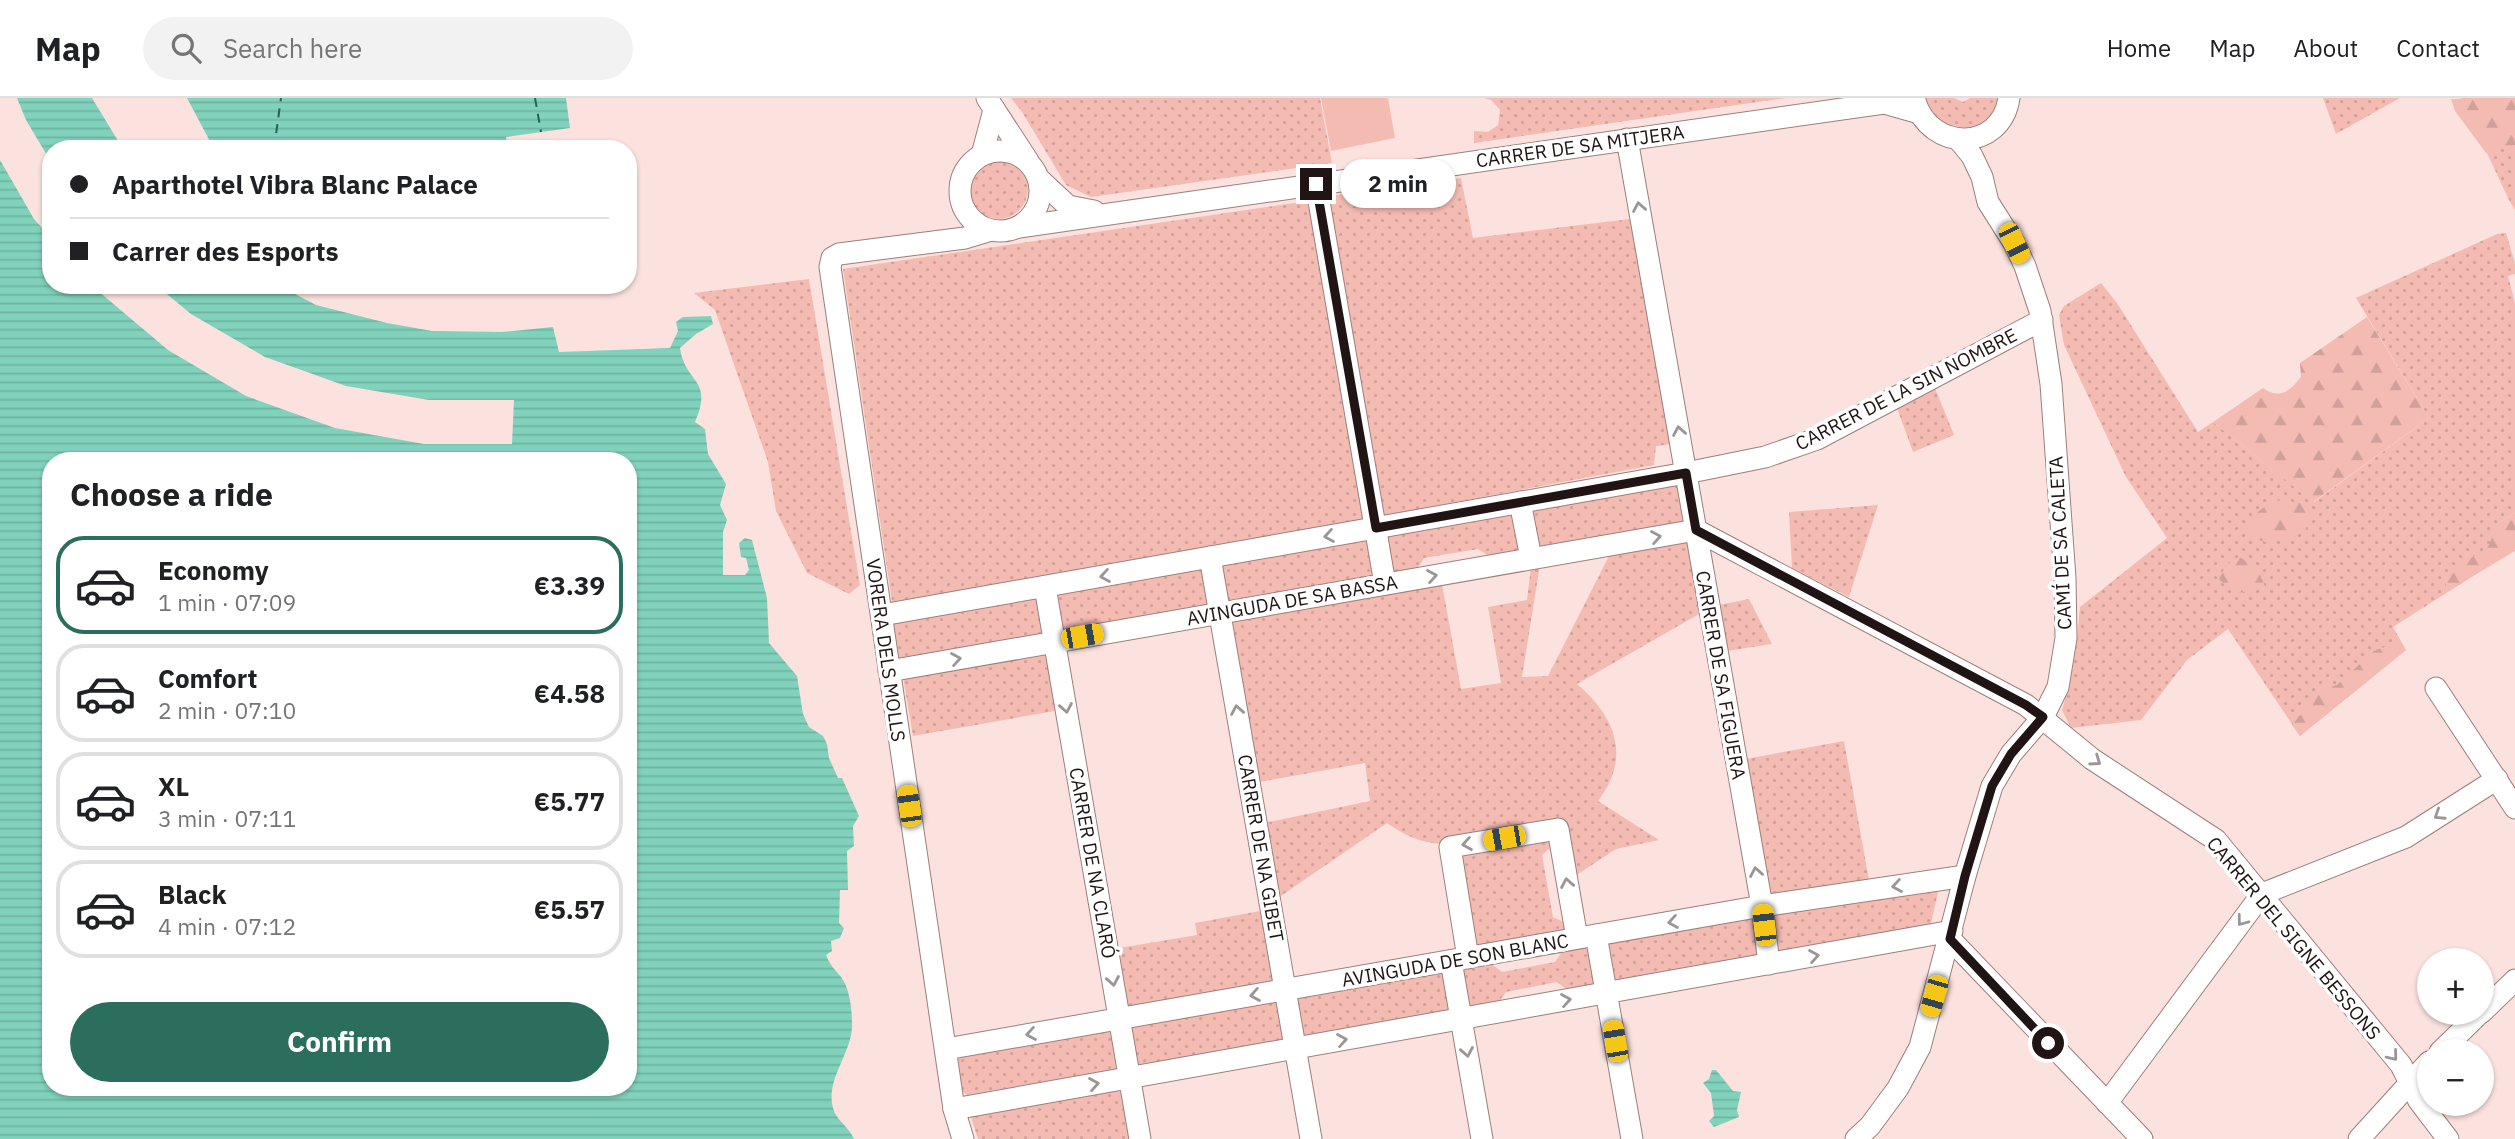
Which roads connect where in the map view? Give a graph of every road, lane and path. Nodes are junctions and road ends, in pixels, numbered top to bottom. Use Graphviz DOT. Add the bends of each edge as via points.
graph roads {
  1 [pos="2009,98"];
  2 [pos="1888,101"];
  3 [pos="990,104"];
  4 [pos="1917,106"];
  5 [pos="1988,132"];
  6 [pos="1627,139"];
  7 [pos="1958,139"];
  8 [pos="982,155"];
  9 [pos="1028,161"];
  10 [pos="1982,177"];
  11 [pos="1040,179"];
  12 [pos="1316,184"];
  13 [pos="961,205"];
  14 [pos="1110,215"];
  15 [pos="1019,227"];
  16 [pos="988,231"];
  17 [pos="930,241"];
  18 [pos="2042,320"];
  19 [pos="1686,473"];
  20 [pos="1520,502"];
  21 [pos="1376,528"];
  22 [pos="1696,530"];
  23 [pos="1210,557"];
  24 [pos="1531,558"];
  25 [pos="1385,584"];
  26 [pos="1045,587"];
  27 [pos="1220,612"];
  28 [pos="882,615"];
  29 [pos="1055,641"];
  30 [pos="889,671"];
  31 [pos="2436,688"];
  32 [pos="2043,717"];
  33 [pos="2497,779"];
  34 [pos="2515,808"];
  35 [pos="1965,876"];
  36 [pos="2262,894"];
  37 [pos="1762,906"];
  38 [pos="1951,935"];
  39 [pos="1586,936"];
  40 [pos="1460,959"];
  41 [pos="1769,964"];
  42 [pos="2515,980"];
  43 [pos="1285,989"];
  44 [pos="1606,993"];
  45 [pos="2494,1000"];
  46 [pos="1461,1018"];
  47 [pos="1120,1019"];
  48 [pos="2468,1025"];
  49 [pos="2454,1039"];
  50 [pos="1296,1048"];
  51 [pos="946,1049"];
  52 [pos="2417,1076"];
  53 [pos="1130,1077"];
  54 [pos="2410,1084"];
  55 [pos="2107,1103"];
  56 [pos="954,1109"];
  57 [pos="1865,1135"];
  58 [pos="963,1139"];
  59 [pos="1140,1139"];
  60 [pos="1311,1139"];
  61 [pos="1482,1139"];
  62 [pos="1632,1139"];
  63 [pos="2142,1139"];
  64 [pos="2359,1139"];
  65 [pos="2448,1139"];
  1 -- 5 [label="street" via="2000,121"];
  2 -- 4 [label="street, CARRER DE SA MITJERA"];
  2 -- 6 [label="street, CARRER DE SA MITJERA"];
  3 -- 8 [label="street"];
  3 -- 9 [label="street"];
  4 -- 7 [label="street" via="1931,128"];
  5 -- 7 [label="street"];
  5 -- 10 [label="street, CAMÍ DE SA CALETA"];
  6 -- 12 [label="street, CARRER DE SA MITJERA"];
  19 -- 6 [label="street, CARRER DE SA FIGUERA, one-way"];
  7 -- 10 [label="street, CAMÍ DE SA CALETA"];
  8 -- 9 [label="street" via="1014,152"];
  8 -- 13 [label="street" via="967,168 960,186"];
  9 -- 11 [label="street"];
  10 -- 18 [label="street, CAMÍ DE SA CALETA" via="1987,202 2025,266"];
  11 -- 14 [label="street, CARRER DE SA MITJERA" via="1068,206"];
  11 -- 15 [label="street" via="1039,201"];
  12 -- 14 [label="street, CARRER DE SA MITJERA"];
  12 -- 21 [label="street"];
  13 -- 16 [label="street"];
  13 -- 17 [label="street" via="948,228"];
  14 -- 15 [label="street, CARRER DE SA MITJERA"];
  15 -- 16 [label="street"];
  16 -- 17 [label="street, VORERA DELS MOLLS"];
  17 -- 28 [label="street, VORERA DELS MOLLS" via="839,254 832,258 830,268"];
  18 -- 19 [label="street, CARRER DE LA SIN NOMBRE" via="1817,439 1765,457"];
  18 -- 32 [label="street, CAMÍ DE SA CALETA" via="2051,384 2066,638 2058,687"];
  19 -- 20 [label="street"];
  19 -- 22 [label="street, CARRER DE SA FIGUERA"];
  20 -- 21 [label="street"];
  20 -- 24 [label="street"];
  21 -- 23 [label="street, one-way"];
  21 -- 25 [label="street"];
  24 -- 22 [label="street, AVINGUDA DE SA BASSA, one-way"];
  22 -- 32 [label="street, CARRER DEL SIGNE BESSONS"];
  37 -- 22 [label="street, CARRER DE SA FIGUERA, one-way"];
  23 -- 26 [label="street, one-way"];
  23 -- 27 [label="street, CARRER DE NA GIBET"];
  25 -- 24 [label="street, AVINGUDA DE SA BASSA, one-way"];
  25 -- 27 [label="street, AVINGUDA DE SA BASSA"];
  26 -- 28 [label="street"];
  26 -- 29 [label="street, CARRER DE NA CLARÓ"];
  27 -- 29 [label="street, AVINGUDA DE SA BASSA"];
  43 -- 27 [label="street, CARRER DE NA GIBET, one-way"];
  28 -- 30 [label="street, VORERA DELS MOLLS"];
  30 -- 29 [label="street, AVINGUDA DE SA BASSA, one-way"];
  29 -- 47 [label="street, CARRER DE NA CLARÓ, one-way"];
  30 -- 51 [label="street, VORERA DELS MOLLS"];
  31 -- 33 [label="street"];
  32 -- 35 [label="street, CAMÍ DE SA CALETA" via="2011,754 1992,786"];
  32 -- 36 [label="street, CARRER DEL SIGNE BESSONS, one-way" via="2092,759 2216,840"];
  33 -- 34 [label="street"];
  33 -- 36 [label="street, one-way" via="2406,837"];
  35 -- 37 [label="street, AVINGUDA DE SON BLANC, one-way"];
  35 -- 38 [label="street, CAMÍ DE SA CALETA"];
  36 -- 54 [label="street, CARRER DEL SIGNE BESSONS, one-way" via="2400,1065"];
  36 -- 55 [label="street, one-way"];
  37 -- 39 [label="street, AVINGUDA DE SON BLANC, one-way"];
  37 -- 41 [label="street, CARRER DE SA FIGUERA"];
  41 -- 38 [label="street, one-way"];
  38 -- 55 [label="street"];
  38 -- 57 [label="street" via="1920,1047"];
  39 -- 40 [label="street, AVINGUDA DE SON BLANC"];
  39 -- 40 [label="street, one-way" via="1558,829 1450,847"];
  39 -- 44 [label="street"];
  40 -- 43 [label="street, AVINGUDA DE SON BLANC"];
  40 -- 46 [label="street"];
  41 -- 44 [label="street"];
  42 -- 45 [label="street"];
  43 -- 47 [label="street, AVINGUDA DE SON BLANC, one-way"];
  43 -- 50 [label="street, CARRER DE NA GIBET"];
  46 -- 44 [label="street, one-way"];
  44 -- 62 [label="street"];
  50 -- 46 [label="street, one-way"];
  46 -- 61 [label="street, one-way"];
  47 -- 51 [label="street, AVINGUDA DE SON BLANC, one-way"];
  47 -- 53 [label="street, CARRER DE NA CLARÓ"];
  48 -- 49 [label="street"];
  50 -- 53 [label="street"];
  50 -- 60 [label="street, CARRER DE NA GIBET"];
  51 -- 56 [label="street, VORERA DELS MOLLS"];
  52 -- 54 [label="street"];
  56 -- 53 [label="street, one-way"];
  53 -- 59 [label="street, CARRER DE NA CLARÓ"];
  54 -- 64 [label="street"];
  54 -- 65 [label="street, CARRER DEL SIGNE BESSONS"];
  55 -- 63 [label="street"];
  56 -- 58 [label="street, VORERA DELS MOLLS"];
}
